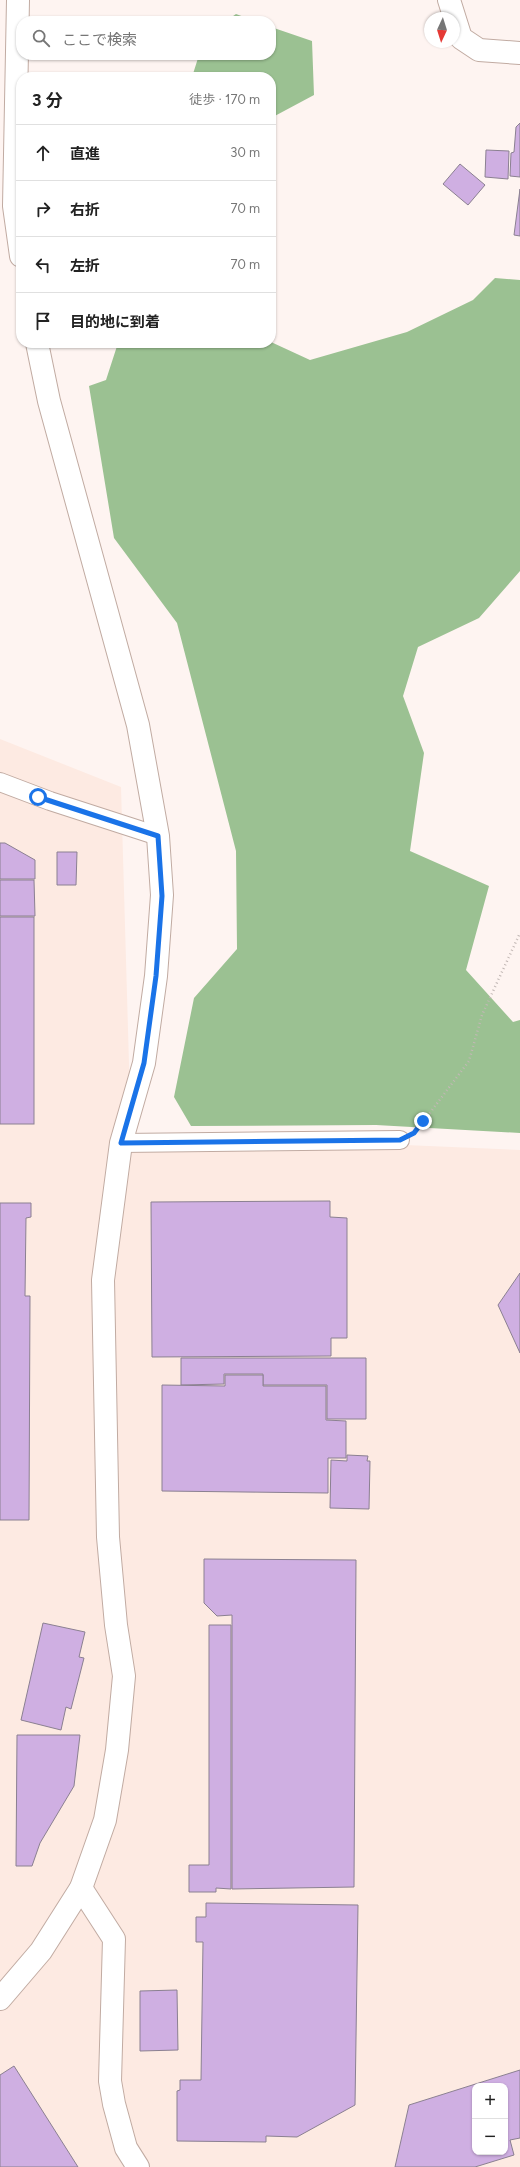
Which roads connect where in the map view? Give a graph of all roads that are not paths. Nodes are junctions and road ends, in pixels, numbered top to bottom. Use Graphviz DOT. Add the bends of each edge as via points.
graph roads {
  1 [pos="18,0"];
  2 [pos="449,0"];
  3 [pos="18,16"];
  4 [pos="520,53"];
  5 [pos="17,60"];
  6 [pos="17,72"];
  7 [pos="16,103"];
  8 [pos="16,220"];
  9 [pos="38,348"];
  10 [pos="0,782"];
  11 [pos="158,836"];
  12 [pos="400,1140"];
  13 [pos="121,1143"];
  14 [pos="81,1888"];
  15 [pos="0,1999"];
  16 [pos="138,2167"];
  1 -- 3 [label="street"];
  2 -- 4 [label="street" via="461,38 479,50"];
  5 -- 6 [label="street"];
  7 -- 8 [label="street"];
  9 -- 11 [label="street" via="49,401 138,725"];
  10 -- 11 [label="lane"];
  11 -- 13 [label="street" via="162,896 156,976 144,1063"];
  12 -- 13 [label="lane"];
  13 -- 14 [label="street" via="103,1280 108,1537 116,1624 124,1676 117,1750 105,1820"];
  14 -- 15 [label="street" via="41,1951"];
  14 -- 16 [label="street" via="114,1939 110,2081 126,2148"];
}
